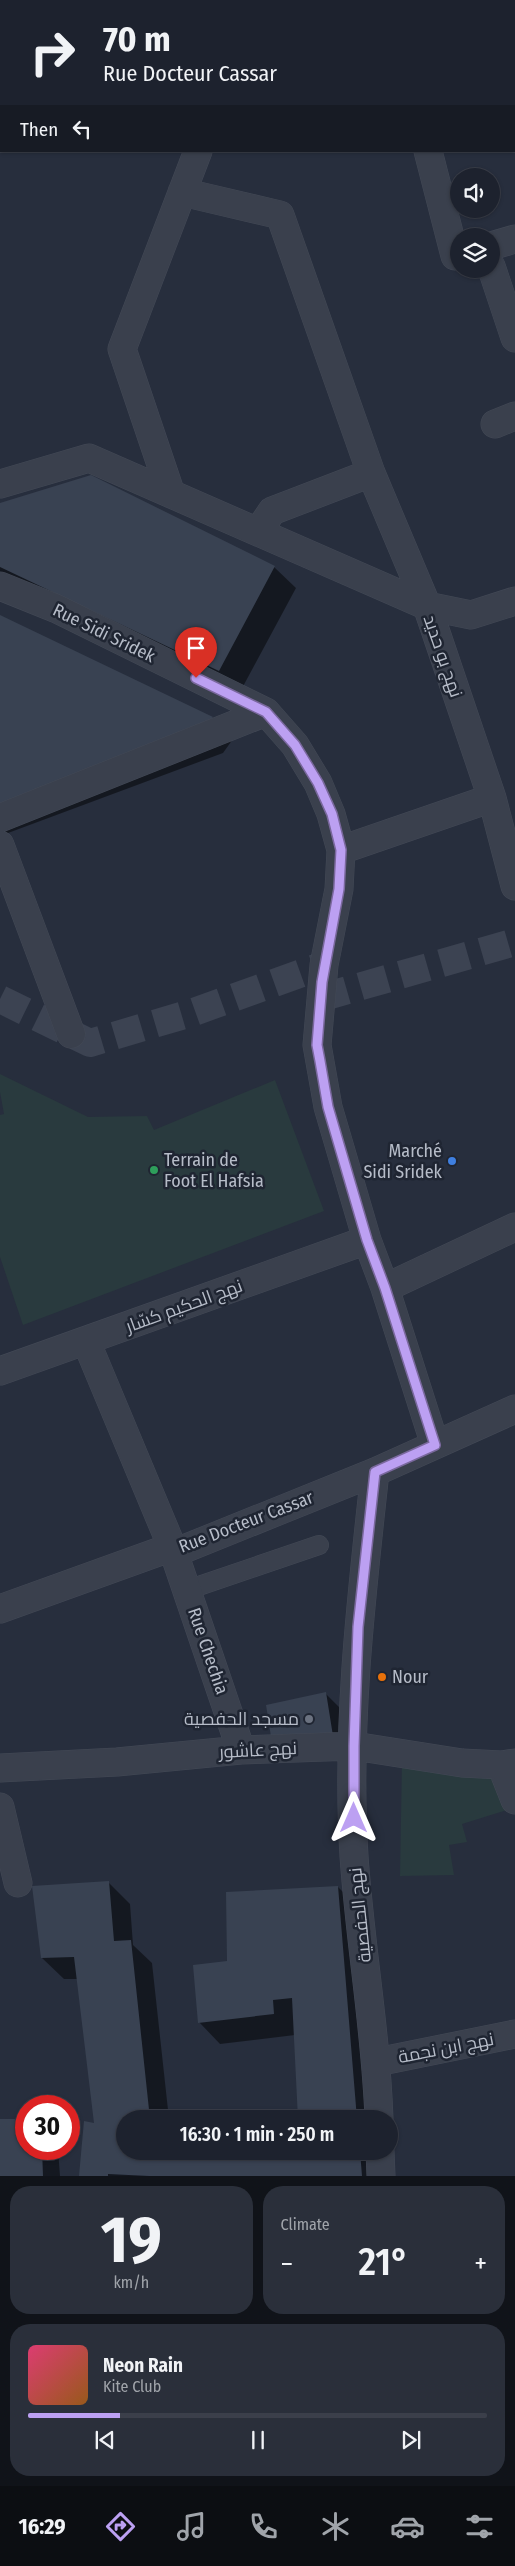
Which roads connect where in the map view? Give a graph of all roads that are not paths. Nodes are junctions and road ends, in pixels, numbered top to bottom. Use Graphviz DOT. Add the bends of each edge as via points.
graph roads {
  1 [pos="198,152"];
  2 [pos="428,152"];
  3 [pos="182,192"];
  4 [pos="450,237"];
  5 [pos="515,239"];
  6 [pos="500,243"];
  7 [pos="495,278"];
  8 [pos="515,338"];
  9 [pos="371,473"];
  10 [pos="0,484"];
  11 [pos="171,494"];
  12 [pos="258,532"];
  13 [pos="0,586"];
  14 [pos="515,601"];
  15 [pos="427,606"];
  16 [pos="266,712"];
  17 [pos="492,798"];
  18 [pos="0,818"];
  19 [pos="0,845"];
  20 [pos="341,850"];
  21 [pos="515,886"];
  22 [pos="72,1034"];
  23 [pos="515,1227"];
  24 [pos="367,1240"];
  25 [pos="385,1288"];
  26 [pos="86,1341"];
  27 [pos="0,1371"];
  28 [pos="515,1409"];
  29 [pos="435,1445"];
  30 [pos="375,1472"];
  31 [pos="319,1545"];
  32 [pos="173,1550"];
  33 [pos="187,1590"];
  34 [pos="0,1609"];
  35 [pos="354,1746"];
  36 [pos="241,1750"];
  37 [pos="508,1764"];
  38 [pos="0,1768"];
  39 [pos="515,1800"];
  40 [pos="0,1808"];
  41 [pos="18,1883"];
  42 [pos="515,2034"];
  43 [pos="377,2062"];
  44 [pos="379,2110"];
  45 [pos="380,2160"];
  46 [pos="381,2176"];
  1 -- 3 [label="street"];
  2 -- 4 [label="street"];
  3 -- 9 [label="street" via="280,215"];
  3 -- 11 [label="street" via="122,349"];
  5 -- 6 [label="street"];
  7 -- 8 [label="street"];
  9 -- 12 [label="street" via="272,511"];
  9 -- 15 [label="street"];
  10 -- 11 [label="street, نهج بو حديد" via="89,458"];
  11 -- 12 [label="street, نهج بو حديد"];
  12 -- 15 [label="street, نهج بو حديد"];
  13 -- 16 [label="street, Rue Sidi Sridek" via="57,610"];
  14 -- 15 [label="street" via="471,615"];
  15 -- 17 [label="street, نهج بو حديد"];
  16 -- 18 [label="street"];
  16 -- 20 [label="street, Rue Sidi Sridek" via="295,745 318,783 332,814"];
  17 -- 20 [label="street"];
  17 -- 21 [label="street, نهج بو حديد"];
  19 -- 22 [label="street"];
  20 -- 24 [label="street, Rue Sidi Sridek" via="339,889 324,965 317,1045 328,1107"];
  23 -- 25 [label="street"];
  24 -- 25 [label="street, Rue Sidi Sridek"];
  24 -- 26 [label="street, نهج الحكيم كسّار"];
  25 -- 29 [label="street, Rue Sidi Sridek"];
  26 -- 27 [label="street, نهج الحكيم كسّار"];
  26 -- 32 [label="street, Rue Chechia"];
  28 -- 29 [label="street, Rue Docteur Cassar"];
  29 -- 30 [label="street, Rue Docteur Cassar"];
  30 -- 32 [label="street, Rue Docteur Cassar"];
  30 -- 35 [label="street, نهج الحفصية" via="358,1627"];
  31 -- 33 [label="lane"];
  32 -- 33 [label="street, Rue Chechia"];
  32 -- 34 [label="street, Rue Docteur Cassar"];
  33 -- 36 [label="street, Rue Chechia"];
  35 -- 36 [label="street, نهج عاشور"];
  35 -- 37 [label="street, نهج عاشور" via="462,1762"];
  35 -- 43 [label="street, نهج الحفصية" via="354,1855"];
  36 -- 38 [label="street, نهج عاشور" via="117,1762"];
  37 -- 39 [label="street"];
  40 -- 41 [label="street"];
  42 -- 43 [label="street, نهج ابن نجمة"];
  43 -- 44 [label="street, نهج الحفصية"];
  45 -- 46 [label="street"];
}
